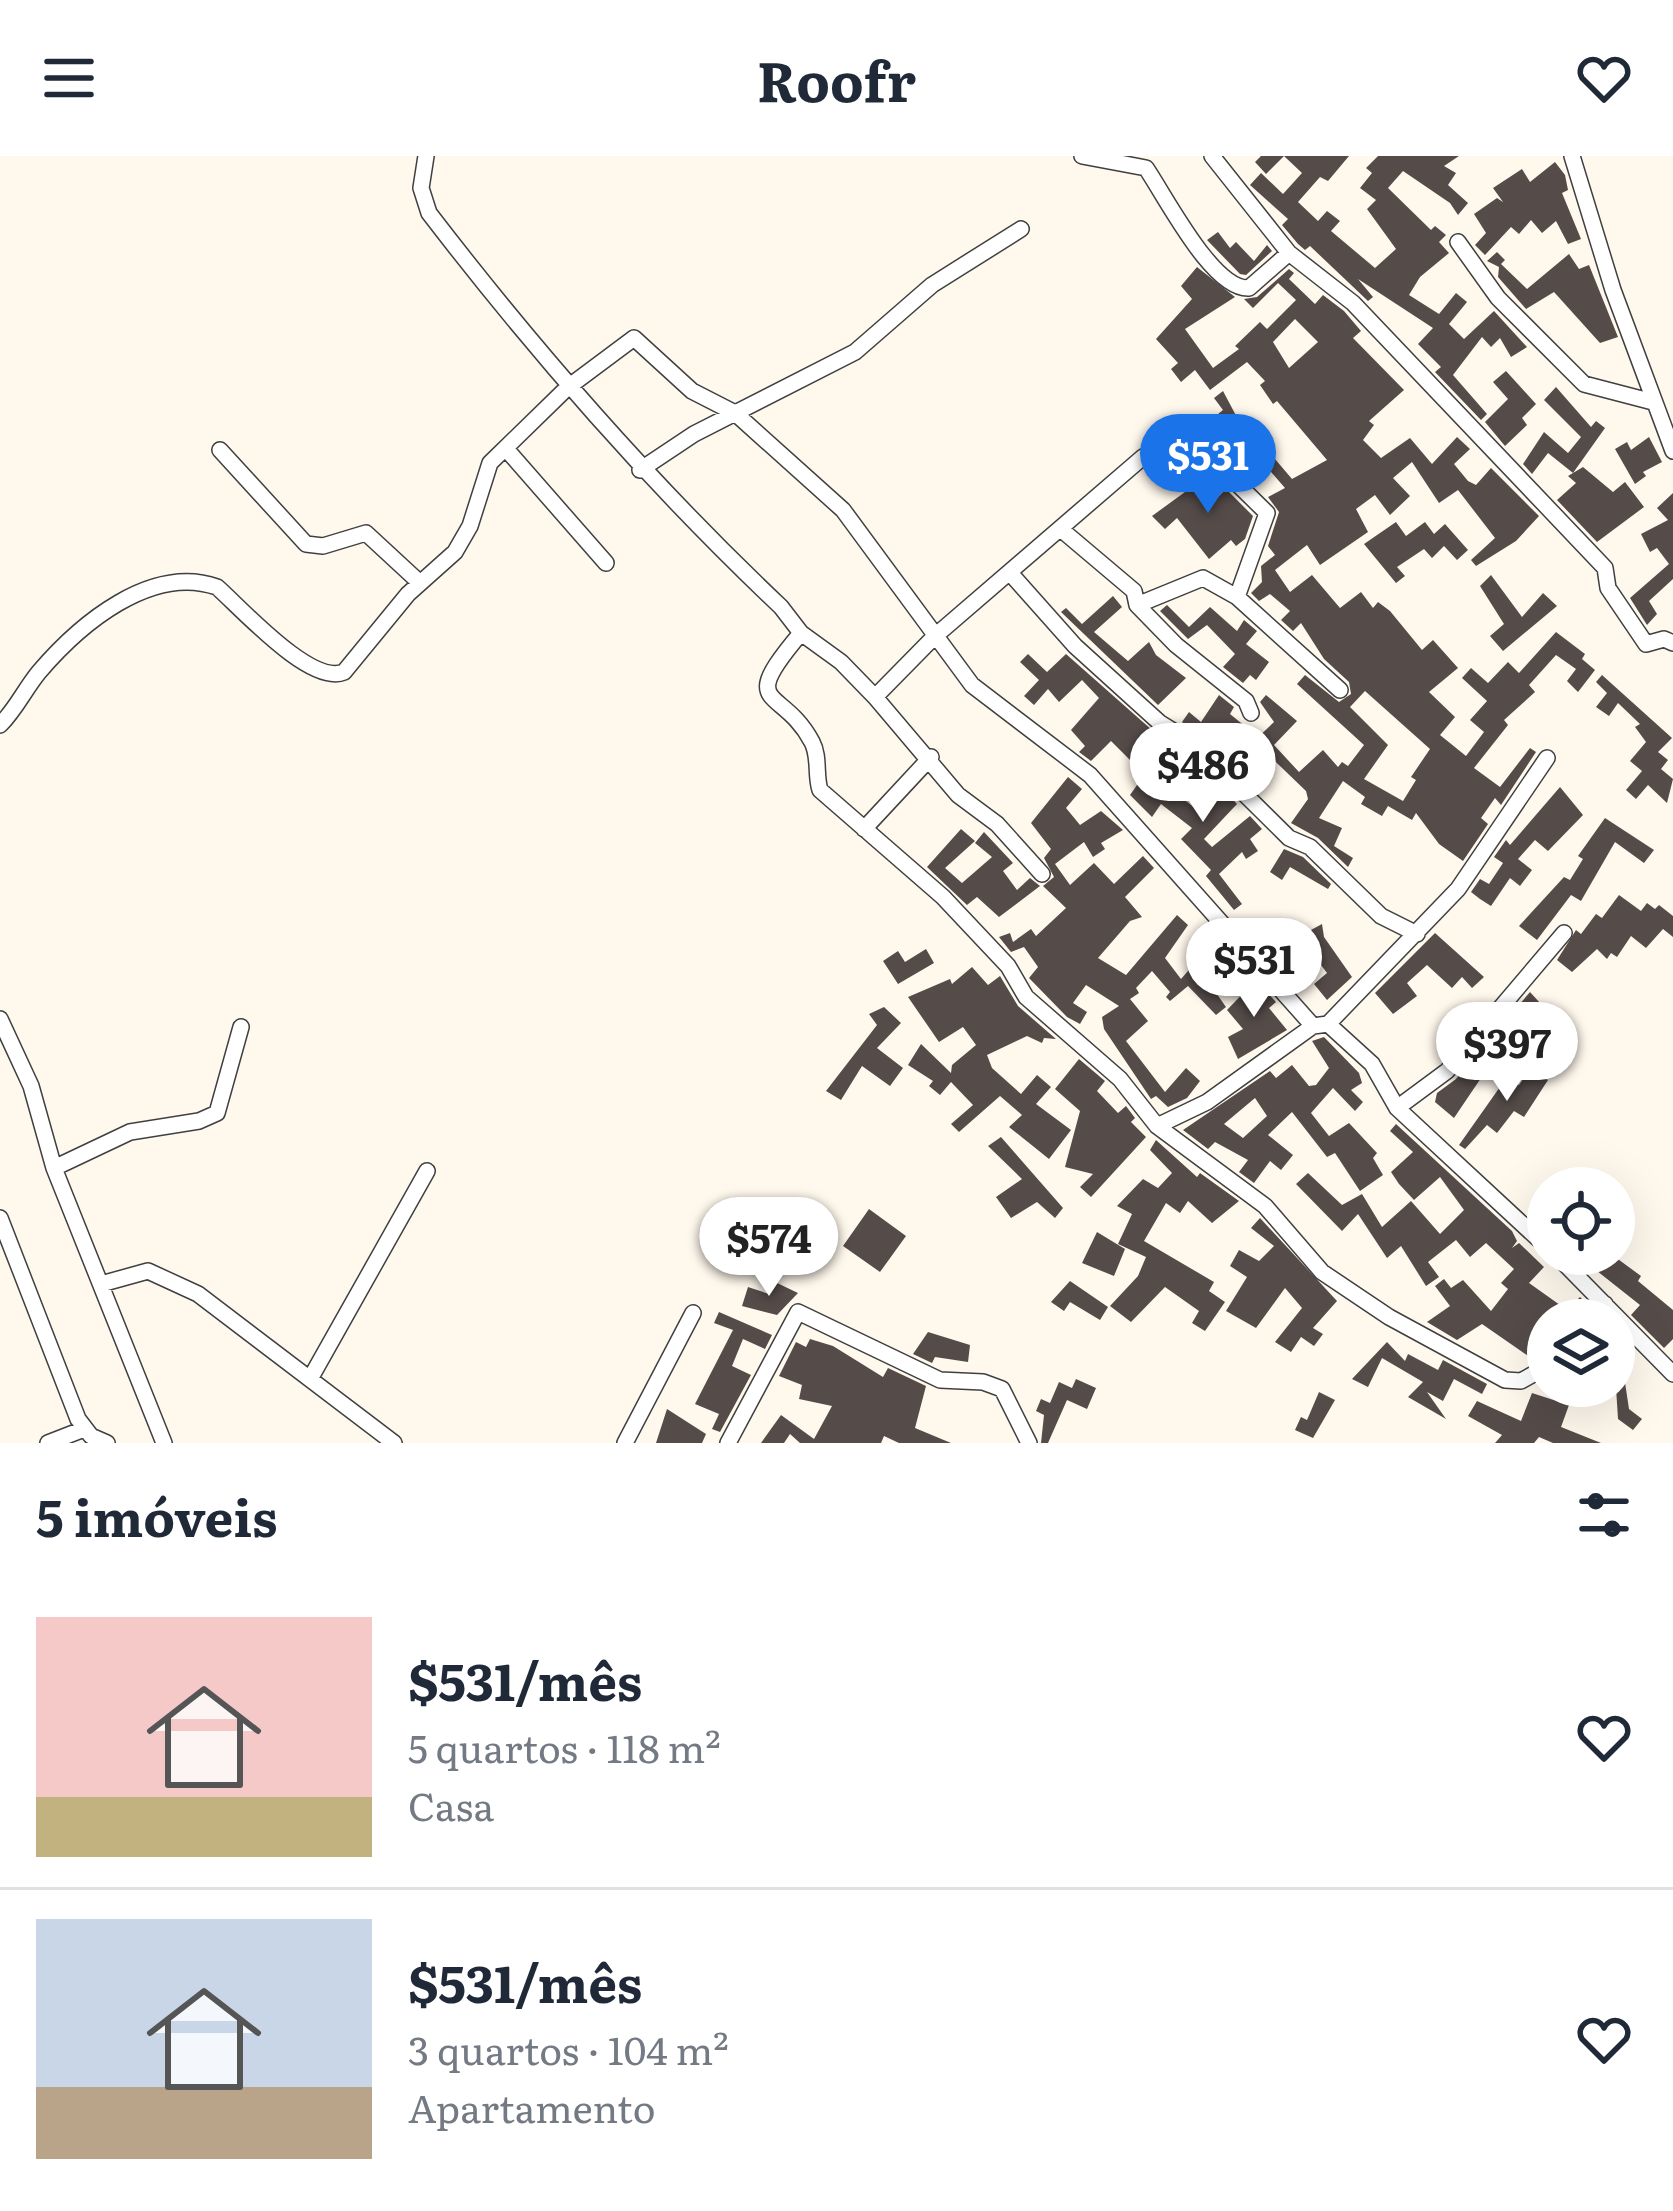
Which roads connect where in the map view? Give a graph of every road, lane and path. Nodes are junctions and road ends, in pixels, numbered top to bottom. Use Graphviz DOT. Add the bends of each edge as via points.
graph roads {
  1 [pos="426,156"];
  2 [pos="1082,156"];
  3 [pos="1212,156"];
  4 [pos="1572,156"];
  5 [pos="1147,162"];
  6 [pos="1021,229"];
  7 [pos="1458,242"];
  8 [pos="1288,253"];
  9 [pos="567,388"];
  10 [pos="1653,402"];
  11 [pos="735,413"];
  12 [pos="220,450"];
  13 [pos="507,450"];
  14 [pos="1673,451"];
  15 [pos="640,470"];
  16 [pos="1063,530"];
  17 [pos="606,563"];
  18 [pos="1011,574"];
  19 [pos="419,582"];
  20 [pos="1237,597"];
  21 [pos="1137,605"];
  22 [pos="801,633"];
  23 [pos="934,637"];
  24 [pos="1673,643"];
  25 [pos="1340,690"];
  26 [pos="875,698"];
  27 [pos="1251,713"];
  28 [pos="0,725"];
  29 [pos="931,758"];
  30 [pos="1547,758"];
  31 [pos="863,830"];
  32 [pos="1042,874"];
  33 [pos="1564,933"];
  34 [pos="1417,934"];
  35 [pos="0,1019"];
  36 [pos="1320,1025"];
  37 [pos="242,1027"];
  38 [pos="1397,1108"];
  39 [pos="1157,1126"];
  40 [pos="54,1168"];
  41 [pos="427,1171"];
  42 [pos="0,1218"];
  43 [pos="1527,1229"];
  44 [pos="1576,1275"];
  45 [pos="101,1284"];
  46 [pos="1601,1299"];
  47 [pos="693,1313"];
  48 [pos="1635,1334"];
  49 [pos="1673,1374"];
  50 [pos="1527,1378"];
  51 [pos="310,1379"];
  52 [pos="84,1429"];
  53 [pos="48,1443"];
  54 [pos="107,1443"];
  55 [pos="164,1443"];
  56 [pos="394,1443"];
  57 [pos="625,1443"];
  58 [pos="728,1443"];
  59 [pos="1029,1443"];
  1 -- 9 [label="street" via="421,188 429,214"];
  2 -- 5 [label="street"];
  3 -- 8 [label="street"];
  4 -- 10 [label="street"];
  5 -- 8 [label="street" via="1200,254 1232,286 1249,289"];
  6 -- 11 [label="street" via="932,285 855,352"];
  7 -- 10 [label="street" via="1498,298 1584,385"];
  8 -- 24 [label="street" via="1353,303 1605,568 1608,588 1646,644"];
  9 -- 11 [label="street" via="634,338 692,391"];
  9 -- 13 [label="street"];
  9 -- 15 [label="street"];
  10 -- 14 [label="street"];
  11 -- 15 [label="street"];
  11 -- 23 [label="street" via="843,510"];
  12 -- 19 [label="street" via="306,544 366,533"];
  13 -- 17 [label="street"];
  13 -- 19 [label="street" via="486,468 465,538"];
  15 -- 22 [label="street"];
  16 -- 18 [label="street"];
  16 -- 20 [label="street" via="1143,457 1208,456 1267,513"];
  16 -- 21 [label="street" via="1134,591"];
  18 -- 23 [label="street"];
  18 -- 34 [label="street" via="1075,646 1194,744 1289,838 1310,847 1381,916"];
  19 -- 28 [label="street" via="333,676 286,650 218,587 146,586 47,663"];
  20 -- 21 [label="street" via="1203,578"];
  20 -- 25 [label="street"];
  21 -- 27 [label="street"];
  22 -- 26 [label="street"];
  22 -- 31 [label="street" via="770,674 770,697 811,739 820,790"];
  23 -- 26 [label="street"];
  23 -- 36 [label="street" via="972,685 1090,775"];
  26 -- 29 [label="street"];
  29 -- 31 [label="street"];
  29 -- 32 [label="street" via="958,795"];
  30 -- 34 [label="street" via="1458,889"];
  31 -- 39 [label="street" via="943,897 1026,997 1120,1079"];
  33 -- 38 [label="street" via="1447,1071"];
  34 -- 36 [label="street"];
  35 -- 40 [label="street" via="31,1086"];
  36 -- 38 [label="street" via="1372,1064"];
  36 -- 39 [label="street"];
  37 -- 40 [label="street" via="217,1112 130,1132"];
  38 -- 43 [label="street"];
  39 -- 50 [label="street" via="1265,1206 1322,1272 1505,1380"];
  40 -- 45 [label="street"];
  41 -- 51 [label="street"];
  42 -- 52 [label="street"];
  44 -- 46 [label="street"];
  45 -- 51 [label="street" via="148,1271 172,1281"];
  45 -- 55 [label="street"];
  47 -- 57 [label="street"];
  48 -- 49 [label="street"];
  51 -- 56 [label="street"];
  52 -- 53 [label="street"];
  52 -- 54 [label="street"];
  58 -- 59 [label="street" via="798,1312 940,1381 1002,1389"];
}
